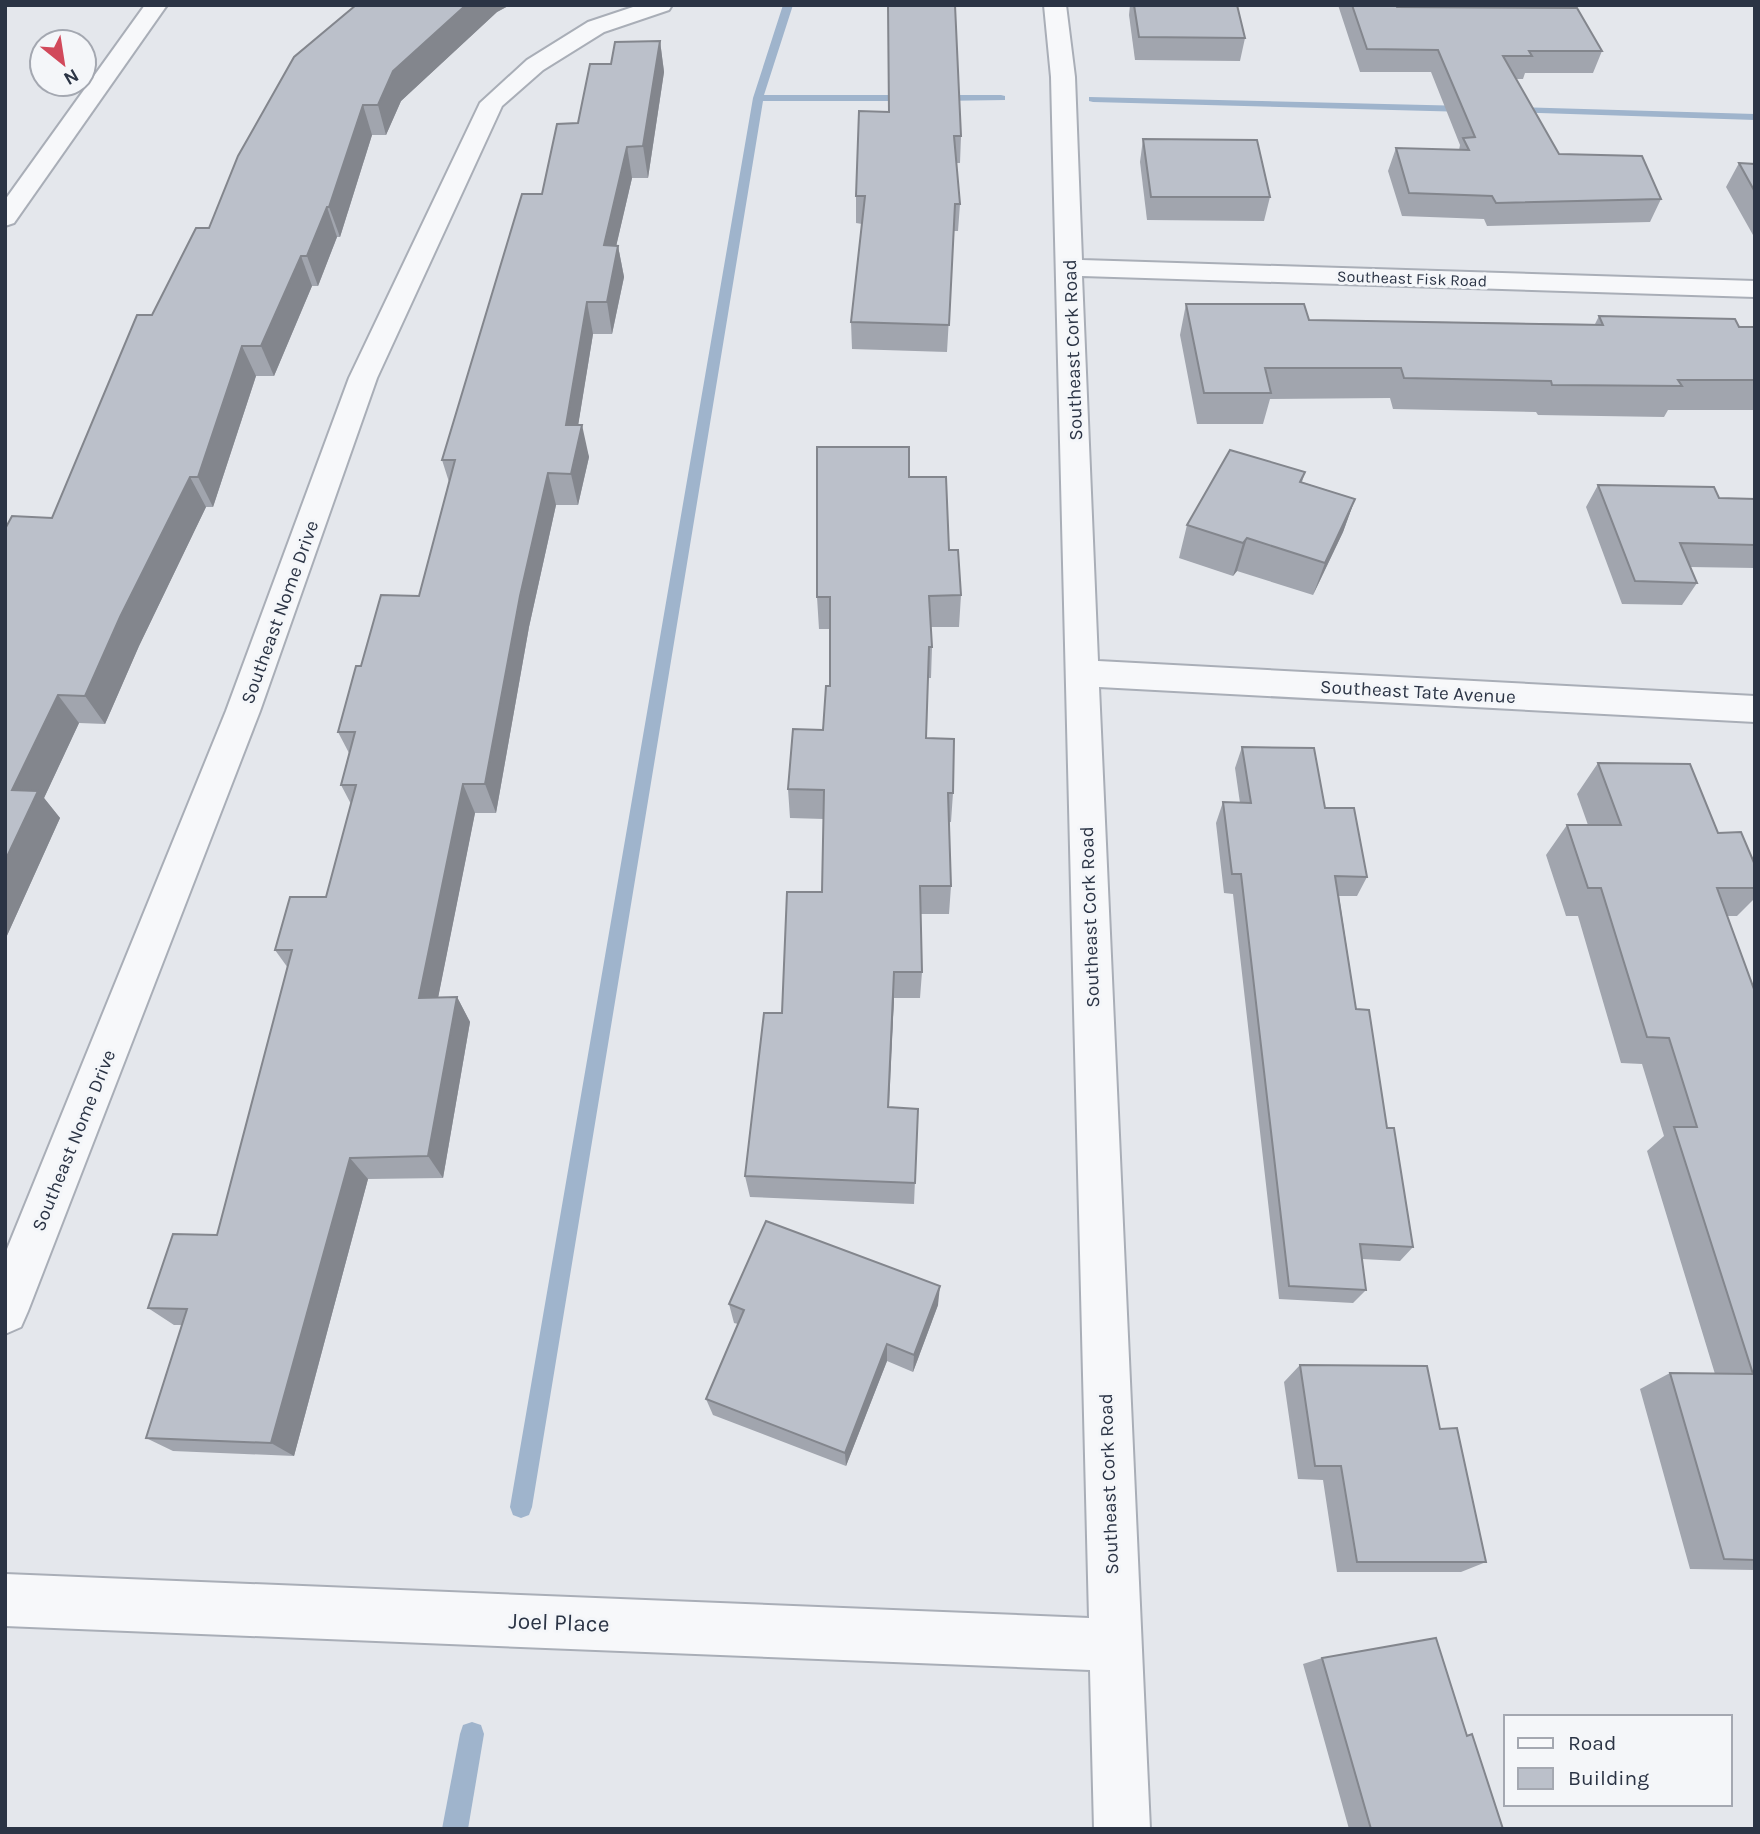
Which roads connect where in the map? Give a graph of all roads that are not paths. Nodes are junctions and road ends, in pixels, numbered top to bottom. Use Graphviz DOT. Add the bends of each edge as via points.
graph roads {
  1 [pos="156,5"];
  2 [pos="662,5"];
  3 [pos="1055,5"];
  4 [pos="5,218"];
  5 [pos="1069,268"];
  6 [pos="1755,289"];
  7 [pos="1081,673"];
  8 [pos="1755,709"];
  9 [pos="5,1311"];
  10 [pos="5,1600"];
  11 [pos="1114,1645"];
  12 [pos="1122,1829"];
  1 -- 4 [label="street"];
  2 -- 9 [label="street, Southeast Nome Drive" via="596,27 535,65 492,103 363,378 243,711"];
  3 -- 5 [label="street, Southeast Cork Road" via="1063,77"];
  5 -- 6 [label="street, Southeast Fisk Road"];
  5 -- 7 [label="street, Southeast Cork Road"];
  7 -- 8 [label="street, Southeast Tate Avenue"];
  7 -- 11 [label="street, Southeast Cork Road"];
  10 -- 11 [label="street, Joel Place"];
  11 -- 12 [label="street, Southeast Cork Road"];
}
